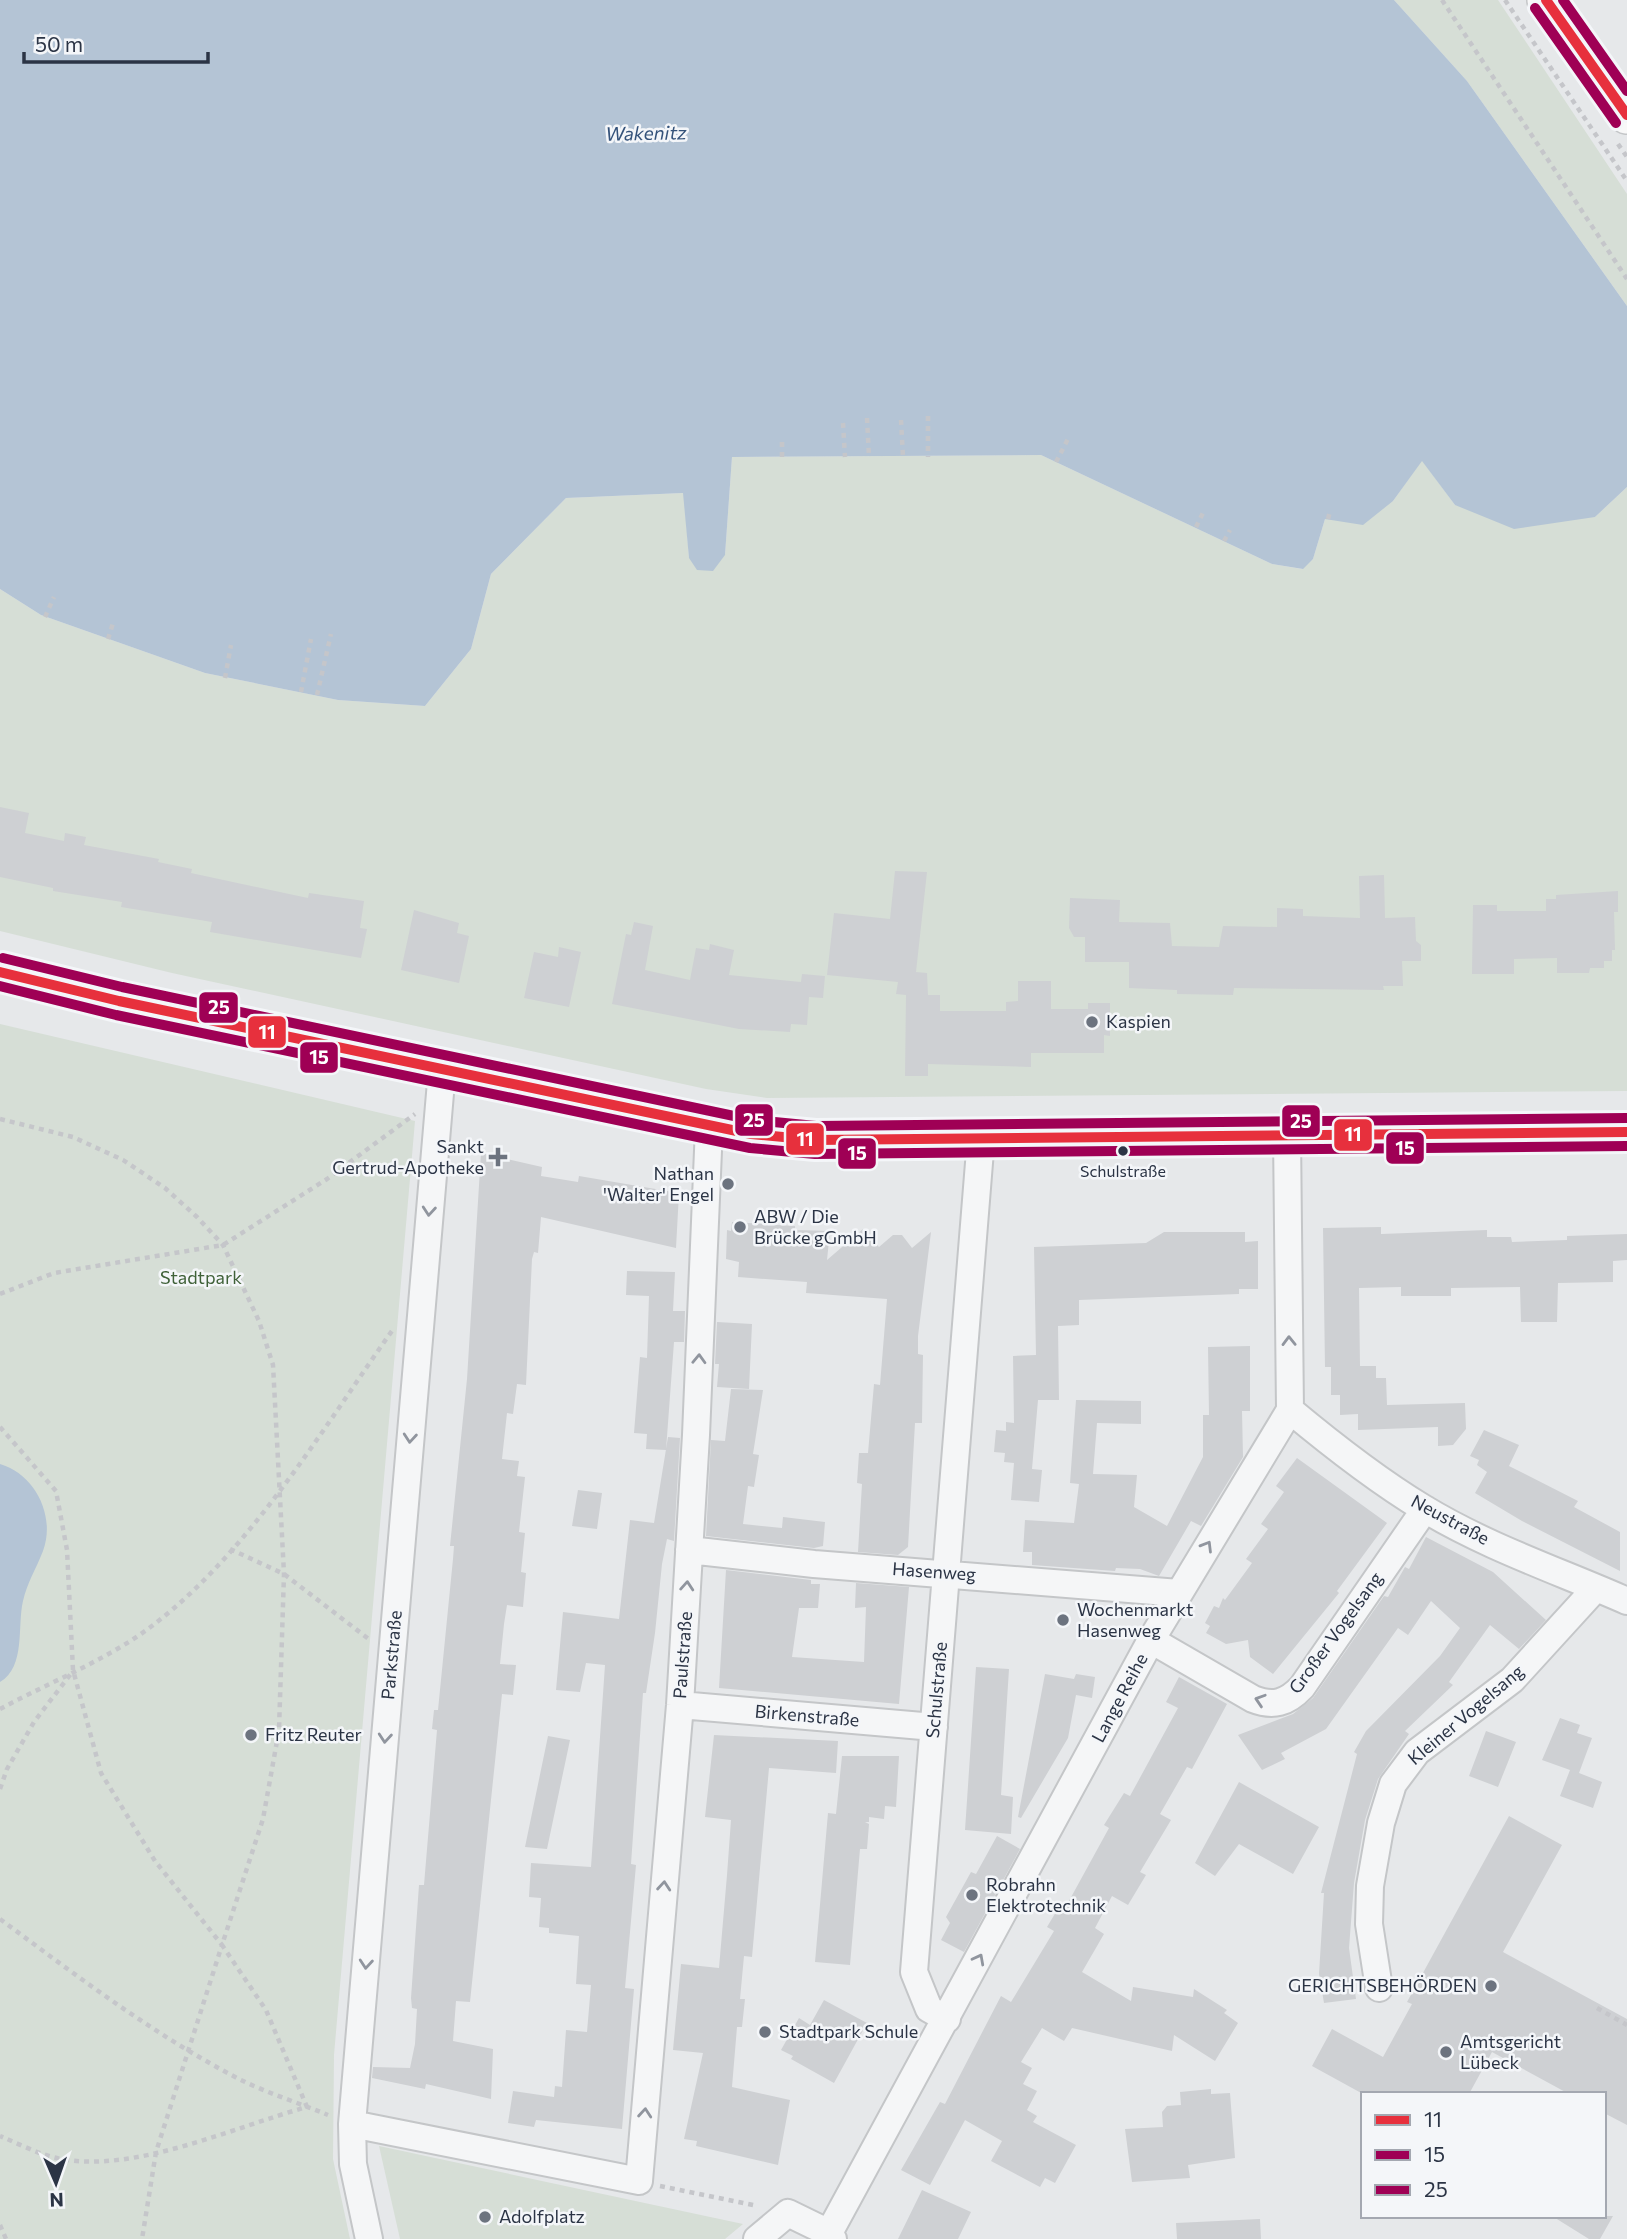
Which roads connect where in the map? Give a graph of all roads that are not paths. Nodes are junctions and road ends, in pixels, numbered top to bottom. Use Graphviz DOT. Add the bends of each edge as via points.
graph roads {
  1 [pos="1546,0"];
  2 [pos="1627,115"];
  3 [pos="0,972"];
  4 [pos="442,1070"];
  5 [pos="709,1127"];
  6 [pos="1627,1132"];
  7 [pos="1287,1135"];
  8 [pos="981,1138"];
  9 [pos="1290,1410"];
  10 [pos="1425,1509"];
  11 [pos="689,1550"];
  12 [pos="946,1573"];
  13 [pos="1596,1588"];
  14 [pos="1179,1593"];
  15 [pos="1627,1601"];
  16 [pos="1151,1640"];
  17 [pos="680,1705"];
  18 [pos="934,1727"];
  19 [pos="1379,1988"];
  20 [pos="947,2020"];
  21 [pos="352,2124"];
  22 [pos="831,2236"];
  23 [pos="369,2239"];
  24 [pos="757,2239"];
  1 -- 2 [label="main road"];
  3 -- 4 [label="main road"];
  4 -- 5 [label="main road"];
  4 -- 21 [label="street, Parkstraße, one-way"];
  5 -- 8 [label="main road" via="816,1139"];
  11 -- 5 [label="street, Paulstraße, one-way"];
  6 -- 7 [label="main road"];
  7 -- 8 [label="main road"];
  9 -- 7 [label="street, one-way"];
  8 -- 12 [label="street, Schulstraße"];
  9 -- 10 [label="street, Neustraße" via="1355,1464"];
  14 -- 9 [label="street, Lange Reihe, one-way"];
  10 -- 13 [label="street, Neustraße"];
  10 -- 16 [label="street, Großer Vogelsang, one-way" via="1302,1687 1281,1702 1267,1705 1253,1699"];
  11 -- 12 [label="street, Hasenweg"];
  17 -- 11 [label="street, Paulstraße, one-way"];
  12 -- 14 [label="street, Hasenweg"];
  12 -- 18 [label="street, Schulstraße"];
  13 -- 15 [label="street, Neustraße"];
  13 -- 19 [label="street, Kleiner Vogelsang" via="1512,1680 1417,1752 1393,1784 1370,1886 1369,1924"];
  14 -- 16 [label="street, Lange Reihe"];
  20 -- 16 [label="street, Lange Reihe, one-way"];
  17 -- 18 [label="street, Birkenstraße"];
  21 -- 17 [label="street, Paulstraße, one-way" via="639,2181"];
  18 -- 20 [label="street, Schulstraße" via="914,1972 929,2009"];
  20 -- 22 [label="street, Lange Reihe"];
  21 -- 23 [label="street, Parkstraße" via="353,2165"];
  22 -- 24 [label="street" via="788,2213"];
}
